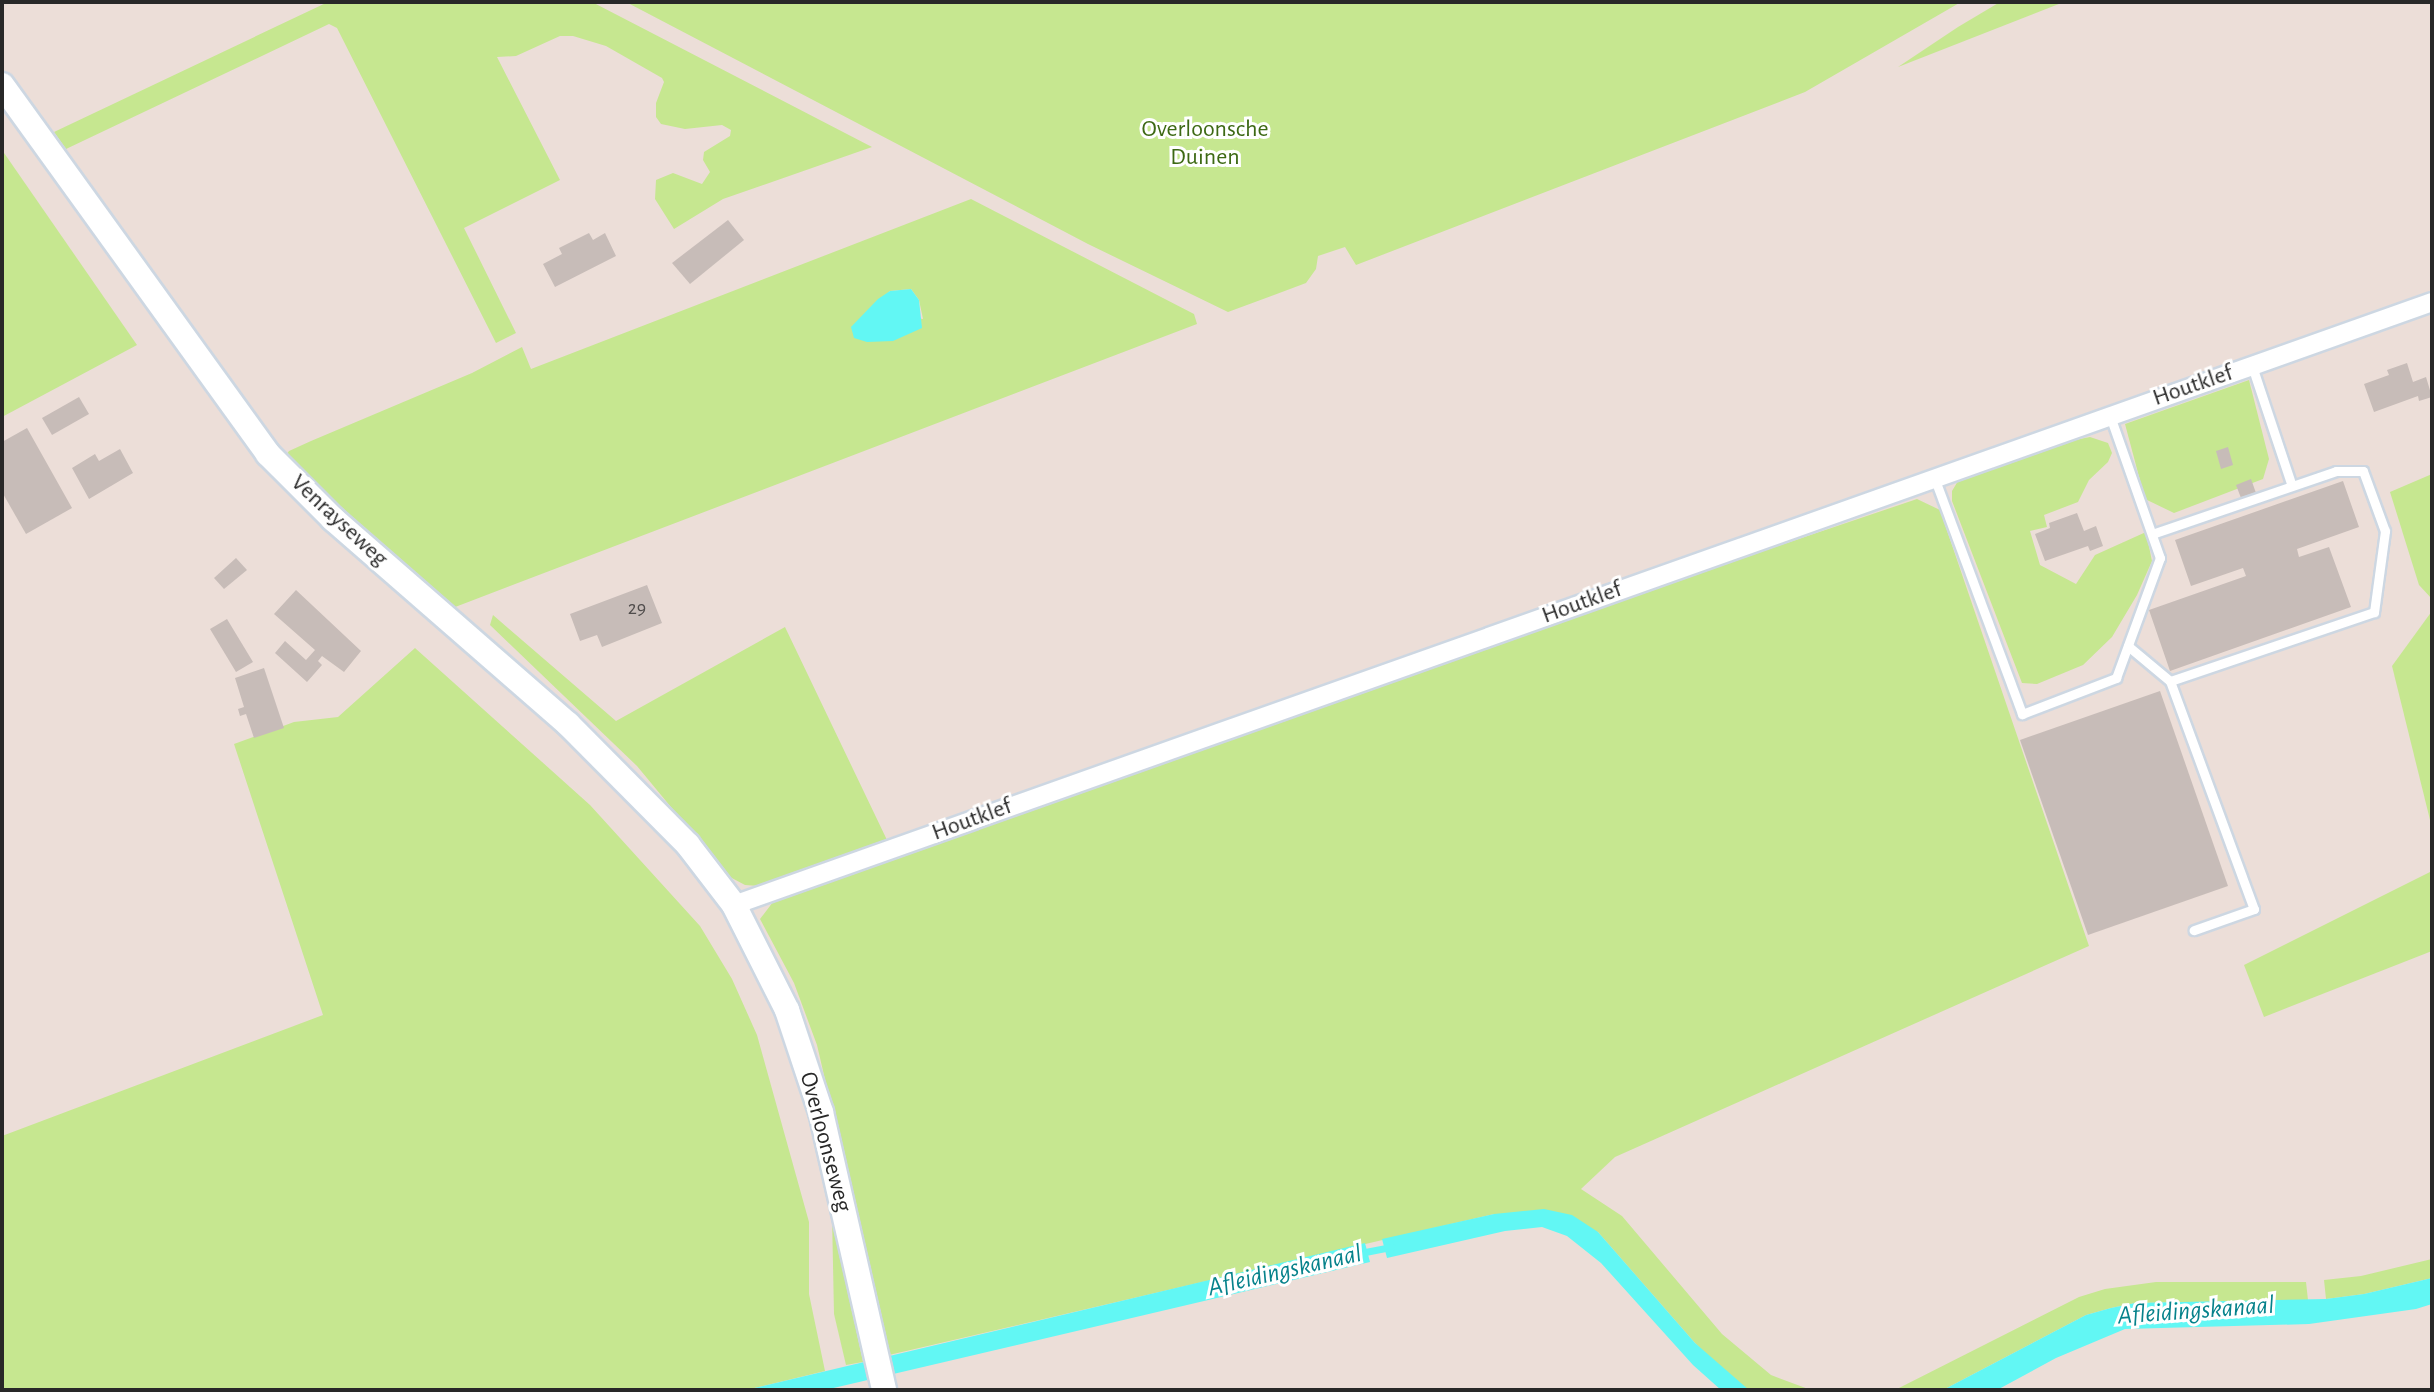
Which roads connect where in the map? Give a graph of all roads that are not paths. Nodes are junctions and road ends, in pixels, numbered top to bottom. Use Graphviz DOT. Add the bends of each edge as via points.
graph roads {
  1 [pos="2,85"];
  2 [pos="2432,302"];
  3 [pos="2252,366"];
  4 [pos="2110,415"];
  5 [pos="1934,477"];
  6 [pos="2292,486"];
  7 [pos="2152,534"];
  8 [pos="2128,646"];
  9 [pos="2170,681"];
  10 [pos="734,905"];
  11 [pos="2194,930"];
  12 [pos="884,1389"];
  1 -- 10 [label="street, Venrayseweg" via="268,454 402,581 568,724 688,845"];
  2 -- 3 [label="street, Houtklef"];
  3 -- 4 [label="street, Houtklef"];
  3 -- 6 [label="lane"];
  4 -- 5 [label="street, Houtklef"];
  4 -- 7 [label="lane"];
  5 -- 8 [label="lane" via="2022,714 2116,678"];
  5 -- 10 [label="street, Houtklef"];
  6 -- 7 [label="lane"];
  6 -- 9 [label="lane" via="2336,471 2363,471 2385,531 2374,612"];
  7 -- 8 [label="lane" via="2160,558"];
  8 -- 9 [label="lane"];
  9 -- 11 [label="lane" via="2254,909"];
  10 -- 12 [label="street, Overloonseweg" via="787,1010 821,1112"];
}
